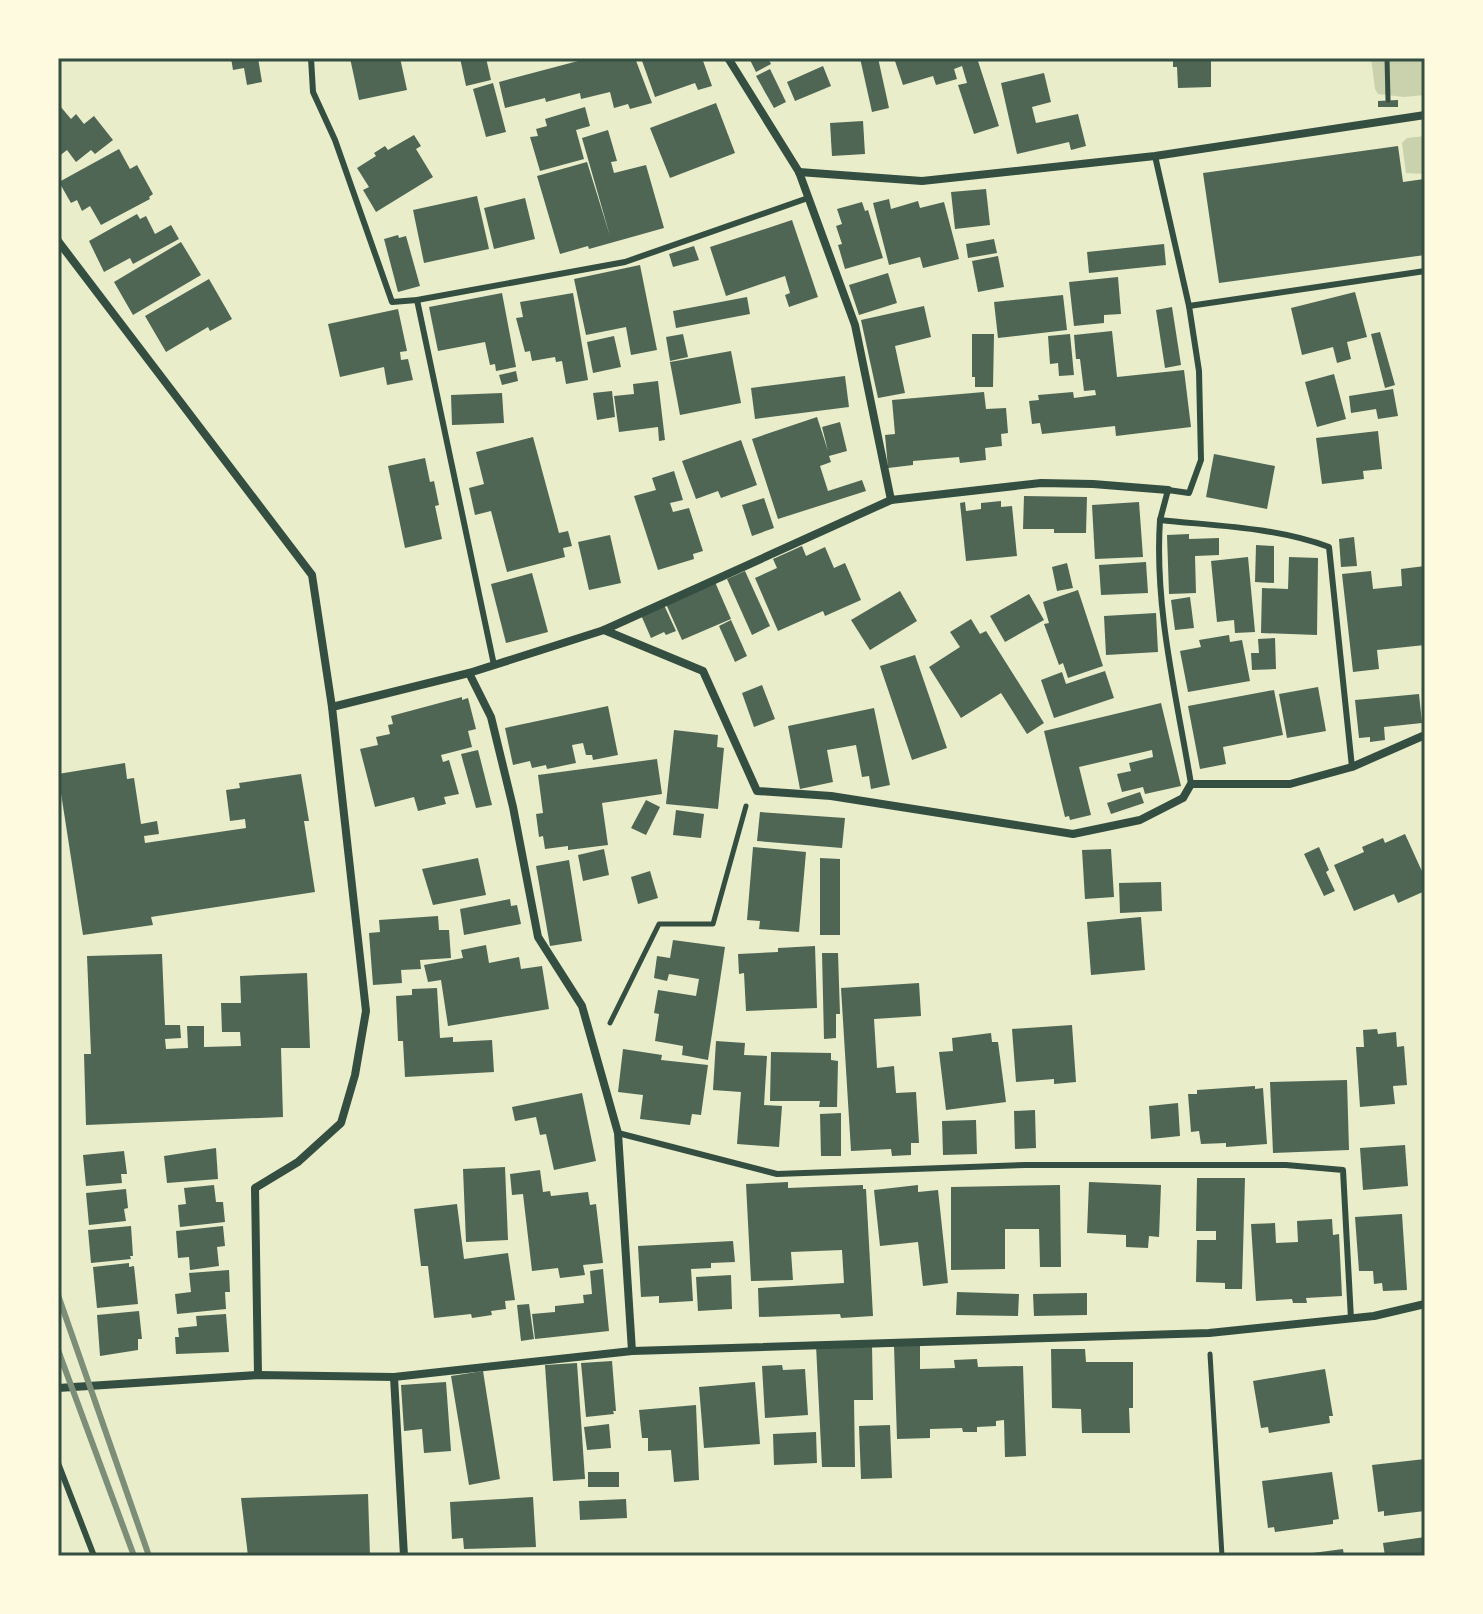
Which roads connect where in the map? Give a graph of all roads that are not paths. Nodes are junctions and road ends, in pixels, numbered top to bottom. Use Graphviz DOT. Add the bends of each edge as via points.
graph roads {
  1 [pos="311,58"];
  2 [pos="728,58"];
  3 [pos="1425,115"];
  4 [pos="1155,156"];
  5 [pos="799,172"];
  6 [pos="808,198"];
  7 [pos="58,241"];
  8 [pos="1425,271"];
  9 [pos="417,300"];
  10 [pos="1189,306"];
  11 [pos="1168,490"];
  12 [pos="891,500"];
  13 [pos="1160,520"];
  14 [pos="604,630"];
  15 [pos="494,665"];
  16 [pos="469,673"];
  17 [pos="332,707"];
  18 [pos="1425,735"];
  19 [pos="1352,767"];
  20 [pos="1191,784"];
  21 [pos="618,1133"];
  22 [pos="1425,1304"];
  23 [pos="1351,1319"];
  24 [pos="632,1351"];
  25 [pos="258,1375"];
  26 [pos="394,1377"];
  27 [pos="58,1388"];
  28 [pos="58,1463"];
  29 [pos="94,1556"];
  30 [pos="404,1556"];
  1 -- 9 [label="lane" via="313,92 392,302"];
  2 -- 5 [label="street"];
  3 -- 4 [label="street"];
  4 -- 5 [label="street" via="922,181"];
  4 -- 10 [label="lane"];
  5 -- 6 [label="street"];
  6 -- 9 [label="lane" via="625,262"];
  6 -- 12 [label="street" via="855,325"];
  7 -- 17 [label="street" via="312,575"];
  8 -- 10 [label="lane"];
  9 -- 15 [label="lane"];
  10 -- 11 [label="lane" via="1199,371 1201,460 1189,493"];
  11 -- 12 [label="street" via="1041,483"];
  11 -- 13 [label="lane"];
  12 -- 14 [label="street"];
  13 -- 19 [label="lane" via="1267,531 1329,547"];
  13 -- 20 [label="lane" via="1157,555"];
  14 -- 15 [label="street"];
  14 -- 20 [label="street" via="703,671 757,791 831,796 1073,834 1140,820 1183,798"];
  15 -- 16 [label="street"];
  16 -- 17 [label="street"];
  16 -- 21 [label="street" via="491,717 538,937 582,1006"];
  17 -- 25 [label="street" via="366,1011 341,1123 298,1162 255,1188"];
  18 -- 19 [label="street"];
  19 -- 20 [label="street" via="1290,784"];
  21 -- 23 [label="lane" via="777,1174 1026,1165 1286,1165 1343,1170"];
  21 -- 24 [label="street"];
  22 -- 23 [label="street"];
  23 -- 24 [label="street" via="1209,1333"];
  24 -- 26 [label="street"];
  25 -- 26 [label="street"];
  25 -- 27 [label="street"];
  26 -- 30 [label="street"];
  28 -- 29 [label="lane"];
}
